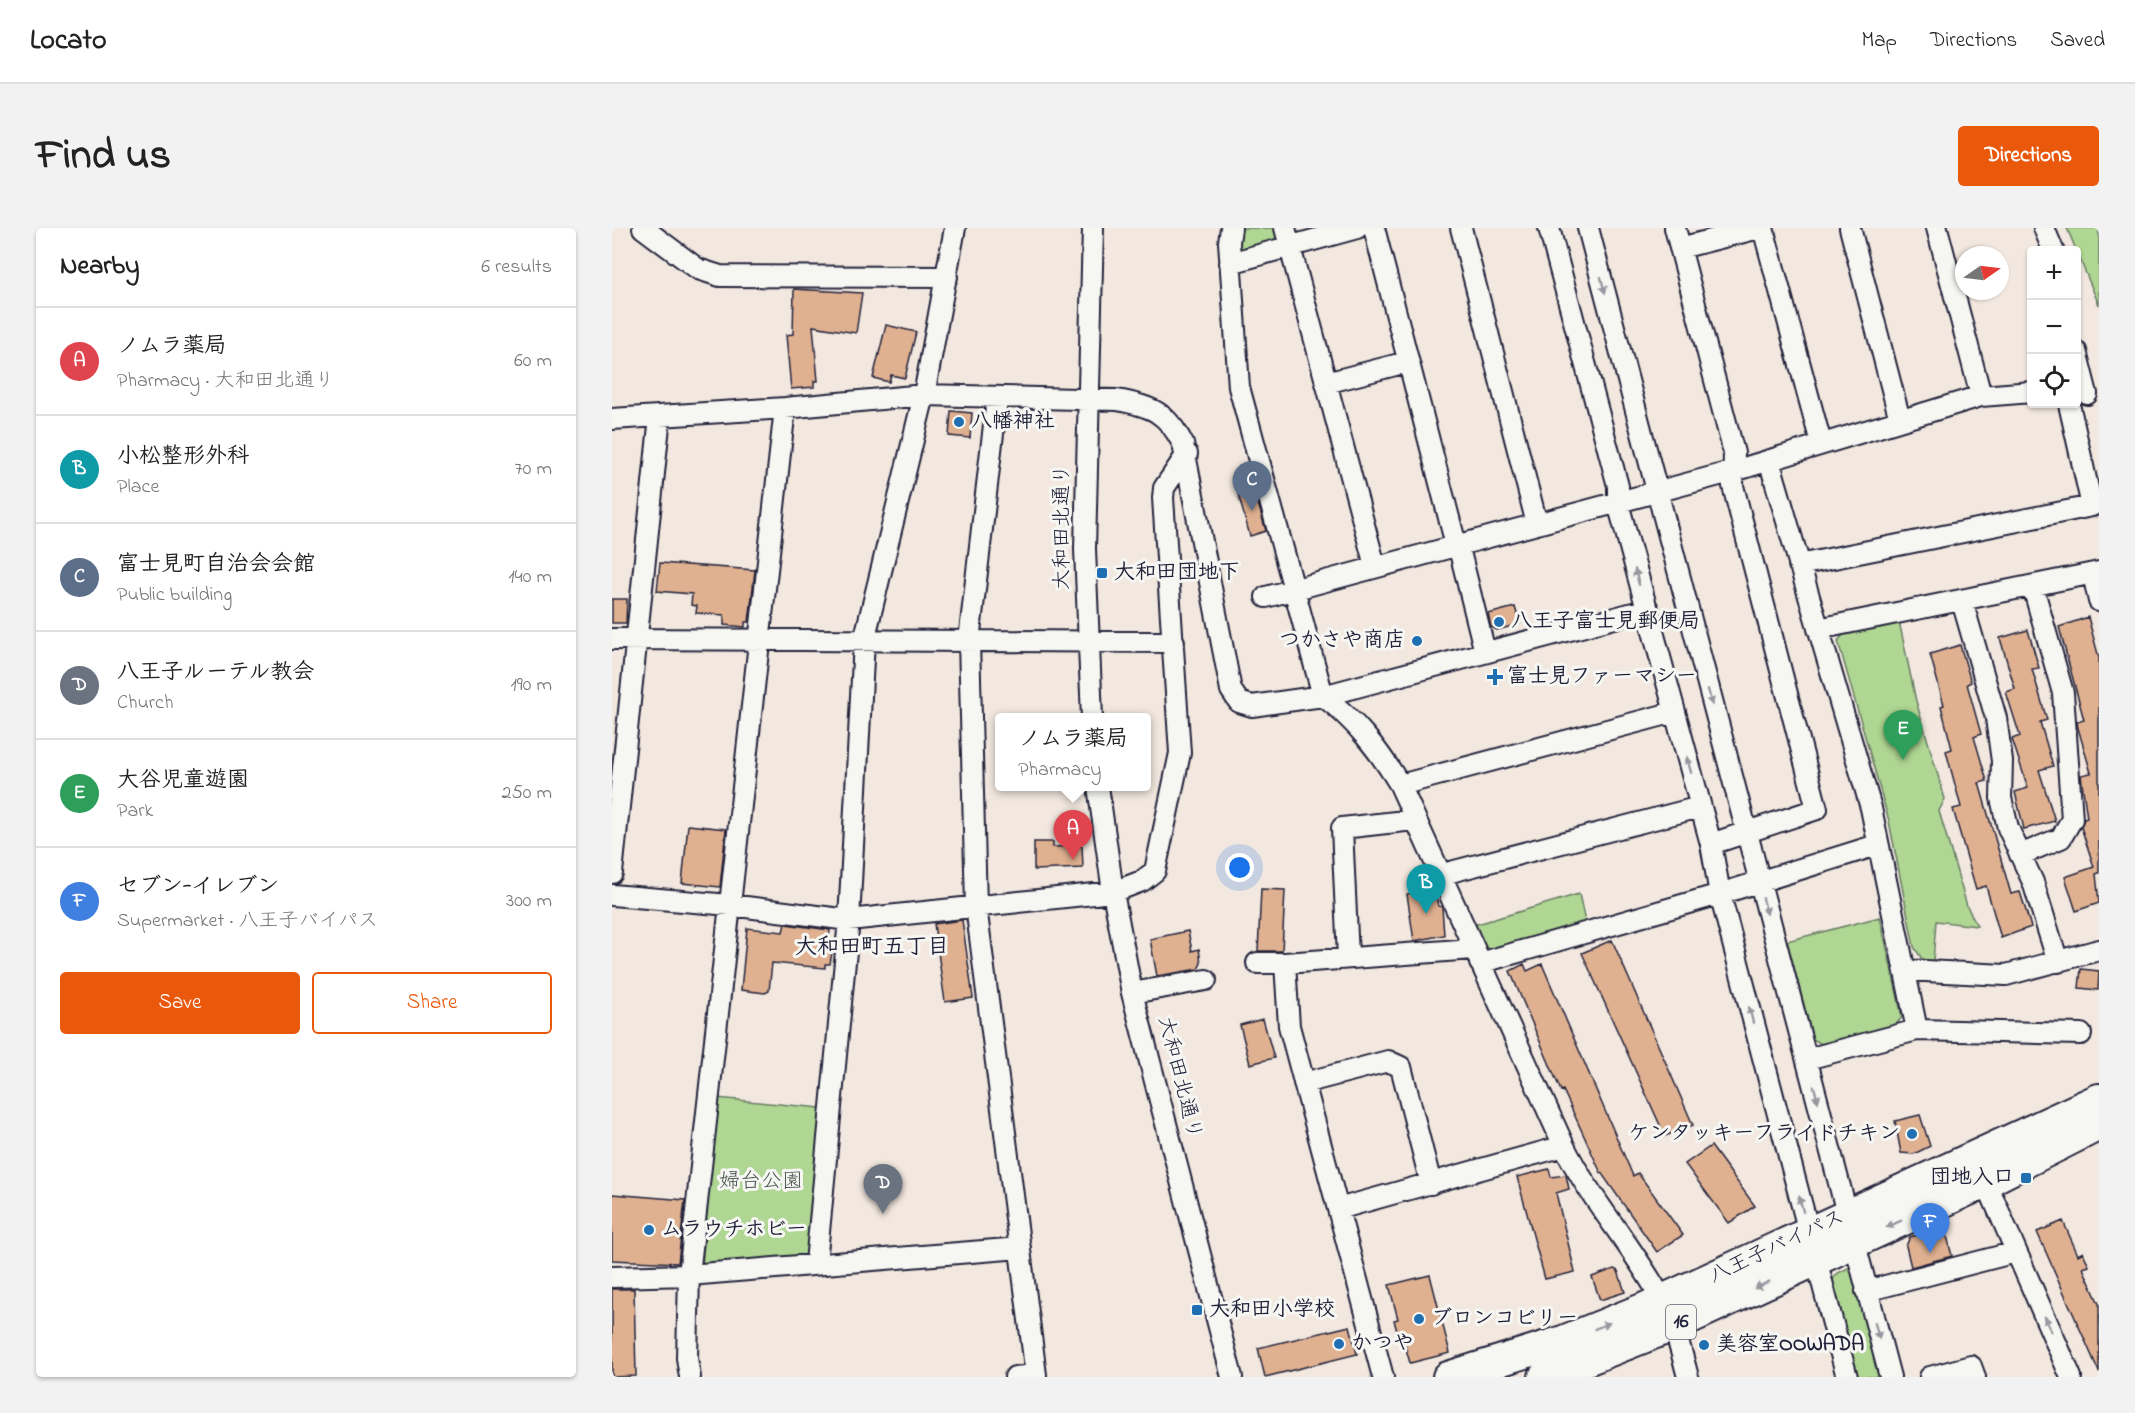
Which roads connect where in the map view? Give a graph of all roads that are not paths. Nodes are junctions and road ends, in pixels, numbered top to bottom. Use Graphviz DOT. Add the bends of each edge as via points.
graph roads {
  1 [pos="643,228"];
  2 [pos="955,228"];
  3 [pos="1093,228"];
  4 [pos="1231,228"];
  5 [pos="1357,228"];
  6 [pos="1374,228"];
  7 [pos="1461,228"];
  8 [pos="1549,228"];
  9 [pos="1588,228"];
  10 [pos="1675,228"];
  11 [pos="1761,228"];
  12 [pos="1850,228"];
  13 [pos="1937,228"];
  14 [pos="2044,228"];
  15 [pos="1288,237"];
  16 [pos="2051,246"];
  17 [pos="1680,248"];
  18 [pos="1230,262"];
  19 [pos="947,277"];
  20 [pos="2077,354"];
  21 [pos="1407,362"];
  22 [pos="1326,383"];
  23 [pos="2027,392"];
  24 [pos="2087,394"];
  25 [pos="924,395"];
  26 [pos="1981,396"];
  27 [pos="997,399"];
  28 [pos="1088,400"];
  29 [pos="785,408"];
  30 [pos="2070,408"];
  31 [pos="660,416"];
  32 [pos="612,419"];
  33 [pos="1900,420"];
  34 [pos="1821,443"];
  35 [pos="1187,454"];
  36 [pos="1769,460"];
  37 [pos="1734,471"];
  38 [pos="1657,492"];
  39 [pos="1618,503"];
  40 [pos="1537,524"];
  41 [pos="1457,544"];
  42 [pos="1799,565"];
  43 [pos="1375,566"];
  44 [pos="2096,573"];
  45 [pos="2033,587"];
  46 [pos="1292,589"];
  47 [pos="1266,597"];
  48 [pos="1962,601"];
  49 [pos="2099,601"];
  50 [pos="1648,609"];
  51 [pos="1818,629"];
  52 [pos="612,639"];
  53 [pos="637,639"];
  54 [pos="759,640"];
  55 [pos="864,640"];
  56 [pos="969,641"];
  57 [pos="1088,642"];
  58 [pos="1174,642"];
  59 [pos="1485,652"];
  60 [pos="1323,696"];
  61 [pos="1675,712"];
  62 [pos="1092,713"];
  63 [pos="1400,785"];
  64 [pos="1099,791"];
  65 [pos="1700,807"];
  66 [pos="1414,820"];
  67 [pos="1746,834"];
  68 [pos="1711,844"];
  69 [pos="1877,845"];
  70 [pos="2020,855"];
  71 [pos="612,873"];
  72 [pos="1439,875"];
  73 [pos="1758,880"];
  74 [pos="1113,892"];
  75 [pos="1720,894"];
  76 [pos="612,895"];
  77 [pos="730,905"];
  78 [pos="976,906"];
  79 [pos="849,920"];
  80 [pos="2099,950"];
  81 [pos="1477,956"];
  82 [pos="1348,958"];
  83 [pos="2058,962"];
  84 [pos="1257,963"];
  85 [pos="1285,963"];
  86 [pos="1905,970"];
  87 [pos="1206,980"];
  88 [pos="1132,993"];
  89 [pos="1917,1030"];
  90 [pos="2081,1034"];
  91 [pos="1807,1059"];
  92 [pos="1304,1083"];
  93 [pos="2099,1083"];
  94 [pos="2099,1099"];
  95 [pos="2099,1125"];
  96 [pos="2099,1140"];
  97 [pos="1997,1144"];
  98 [pos="1564,1146"];
  99 [pos="1986,1182"];
  100 [pos="1431,1184"];
  101 [pos="1338,1209"];
  102 [pos="1848,1213"];
  103 [pos="1808,1232"];
  104 [pos="1854,1242"];
  105 [pos="1020,1248"];
  106 [pos="2016,1252"];
  107 [pos="1815,1261"];
  108 [pos="816,1263"];
  109 [pos="689,1275"];
  110 [pos="612,1277"];
  111 [pos="1866,1291"];
  112 [pos="1668,1313"];
  113 [pos="690,1377"];
  114 [pos="1015,1377"];
  115 [pos="1232,1377"];
  116 [pos="1383,1377"];
  117 [pos="1448,1377"];
  118 [pos="1544,1377"];
  119 [pos="1688,1377"];
  120 [pos="1847,1377"];
  121 [pos="1890,1377"];
  122 [pos="1930,1377"];
  123 [pos="1975,1377"];
  124 [pos="2071,1377"];
  1 -- 19 [label="street" via="698,269 720,276"];
  2 -- 19 [label="street"];
  3 -- 28 [label="street, 大和田北通り"];
  4 -- 18 [label="street"];
  5 -- 15 [label="street"];
  6 -- 21 [label="street"];
  7 -- 40 [label="street"];
  8 -- 39 [label="street" via="1618,486"];
  9 -- 38 [label="street, one-way"];
  10 -- 17 [label="street"];
  11 -- 17 [label="street"];
  11 -- 34 [label="street"];
  12 -- 33 [label="street"];
  13 -- 26 [label="street"];
  14 -- 16 [label="street"];
  15 -- 18 [label="street"];
  15 -- 22 [label="street"];
  17 -- 37 [label="street" via="1734,453"];
  18 -- 46 [label="street" via="1239,387"];
  19 -- 25 [label="street"];
  20 -- 24 [label="street"];
  21 -- 22 [label="street"];
  21 -- 41 [label="street"];
  22 -- 43 [label="street"];
  23 -- 26 [label="street"];
  25 -- 27 [label="street"];
  25 -- 29 [label="street"];
  25 -- 55 [label="street"];
  26 -- 33 [label="street"];
  27 -- 28 [label="street"];
  27 -- 56 [label="street"];
  28 -- 35 [label="street" via="1144,404 1174,426"];
  28 -- 57 [label="street, 大和田北通り"];
  29 -- 31 [label="street"];
  29 -- 54 [label="street"];
  30 -- 42 [label="street" via="2092,506"];
  31 -- 32 [label="street"];
  31 -- 53 [label="street"];
  33 -- 34 [label="street"];
  34 -- 36 [label="street"];
  35 -- 58 [label="street" via="1164,488 1163,498"];
  35 -- 60 [label="street" via="1231,690 1239,702 1252,706"];
  36 -- 37 [label="street"];
  36 -- 42 [label="street"];
  37 -- 38 [label="street"];
  37 -- 67 [label="street" via="1733,486 1818,809"];
  38 -- 39 [label="street"];
  38 -- 67 [label="street, one-way"];
  39 -- 40 [label="street"];
  50 -- 39 [label="street, one-way"];
  40 -- 41 [label="street"];
  41 -- 43 [label="street"];
  41 -- 59 [label="street"];
  42 -- 51 [label="street"];
  43 -- 46 [label="street"];
  44 -- 45 [label="street"];
  44 -- 49 [label="street"];
  45 -- 48 [label="street"];
  45 -- 70 [label="street" via="2063,693 2072,819 2061,838"];
  46 -- 47 [label="street"];
  46 -- 60 [label="street"];
  48 -- 51 [label="street"];
  48 -- 70 [label="street" via="1996,718 2002,762 2001,798"];
  50 -- 59 [label="street"];
  50 -- 61 [label="street"];
  51 -- 69 [label="street" via="1856,751"];
  52 -- 53 [label="street"];
  53 -- 54 [label="street"];
  53 -- 71 [label="street"];
  54 -- 55 [label="street"];
  54 -- 77 [label="street"];
  55 -- 56 [label="street"];
  55 -- 79 [label="street"];
  56 -- 57 [label="street"];
  56 -- 78 [label="street"];
  57 -- 58 [label="street"];
  57 -- 62 [label="street, 大和田北通り"];
  58 -- 74 [label="street" via="1180,753 1155,871 1142,881"];
  59 -- 60 [label="street"];
  60 -- 63 [label="street" via="1359,726"];
  61 -- 63 [label="street"];
  65 -- 61 [label="street, one-way"];
  63 -- 66 [label="street"];
  64 -- 74 [label="street, 大和田北通り"];
  65 -- 68 [label="street"];
  65 -- 72 [label="street"];
  66 -- 72 [label="street"];
  66 -- 82 [label="street" via="1342,828"];
  67 -- 68 [label="street"];
  67 -- 73 [label="street"];
  68 -- 75 [label="street"];
  69 -- 73 [label="street"];
  69 -- 86 [label="street"];
  70 -- 83 [label="street"];
  72 -- 81 [label="street"];
  73 -- 75 [label="street"];
  73 -- 91 [label="street, one-way"];
  74 -- 78 [label="street"];
  74 -- 88 [label="street, 大和田北通り"];
  75 -- 81 [label="street"];
  103 -- 75 [label="street, one-way"];
  76 -- 77 [label="street"];
  77 -- 79 [label="street"];
  77 -- 109 [label="street"];
  78 -- 79 [label="street"];
  78 -- 105 [label="street"];
  79 -- 108 [label="street"];
  80 -- 83 [label="street"];
  81 -- 82 [label="street"];
  81 -- 98 [label="street"];
  82 -- 85 [label="street"];
  83 -- 86 [label="street" via="2006,975"];
  84 -- 85 [label="street"];
  85 -- 92 [label="street" via="1289,1026"];
  86 -- 89 [label="street"];
  87 -- 88 [label="street"];
  88 -- 115 [label="street, 大和田北通り"];
  89 -- 90 [label="street"];
  89 -- 91 [label="street"];
  91 -- 102 [label="street, one-way"];
  92 -- 100 [label="street" via="1388,1060 1401,1067"];
  92 -- 101 [label="street"];
  93 -- 97 [label="highway, 16"];
  94 -- 97 [label="highway, 八王子バイパス / 16"];
  95 -- 99 [label="highway, 八王子バイパス / 16"];
  96 -- 99 [label="highway"];
  97 -- 102 [label="highway, 八王子バイパス / 16"];
  98 -- 100 [label="street"];
  98 -- 112 [label="street" via="1580,1180 1648,1275"];
  99 -- 104 [label="highway, 八王子バイパス / 16, one-way"];
  99 -- 106 [label="street"];
  100 -- 101 [label="street"];
  101 -- 116 [label="street"];
  102 -- 103 [label="highway, 八王子バイパス / 16"];
  102 -- 104 [label="street"];
  103 -- 107 [label="street"];
  103 -- 112 [label="highway, 八王子バイパス / 16"];
  104 -- 107 [label="highway, 八王子バイパス / 16"];
  104 -- 111 [label="street"];
  105 -- 108 [label="street"];
  105 -- 114 [label="street" via="1036,1375"];
  106 -- 111 [label="street"];
  124 -- 106 [label="street, one-way"];
  107 -- 112 [label="highway, 八王子バイパス / 16, one-way"];
  107 -- 120 [label="street"];
  108 -- 109 [label="street"];
  109 -- 110 [label="street"];
  109 -- 113 [label="street"];
  111 -- 121 [label="street, one-way"];
  117 -- 112 [label="highway, 八王子バイパス / 16, one-way"];
  112 -- 118 [label="highway, 八王子バイパス / 16"];
  112 -- 119 [label="street"];
  122 -- 123 [label="street" via="1971,1366"];
}
